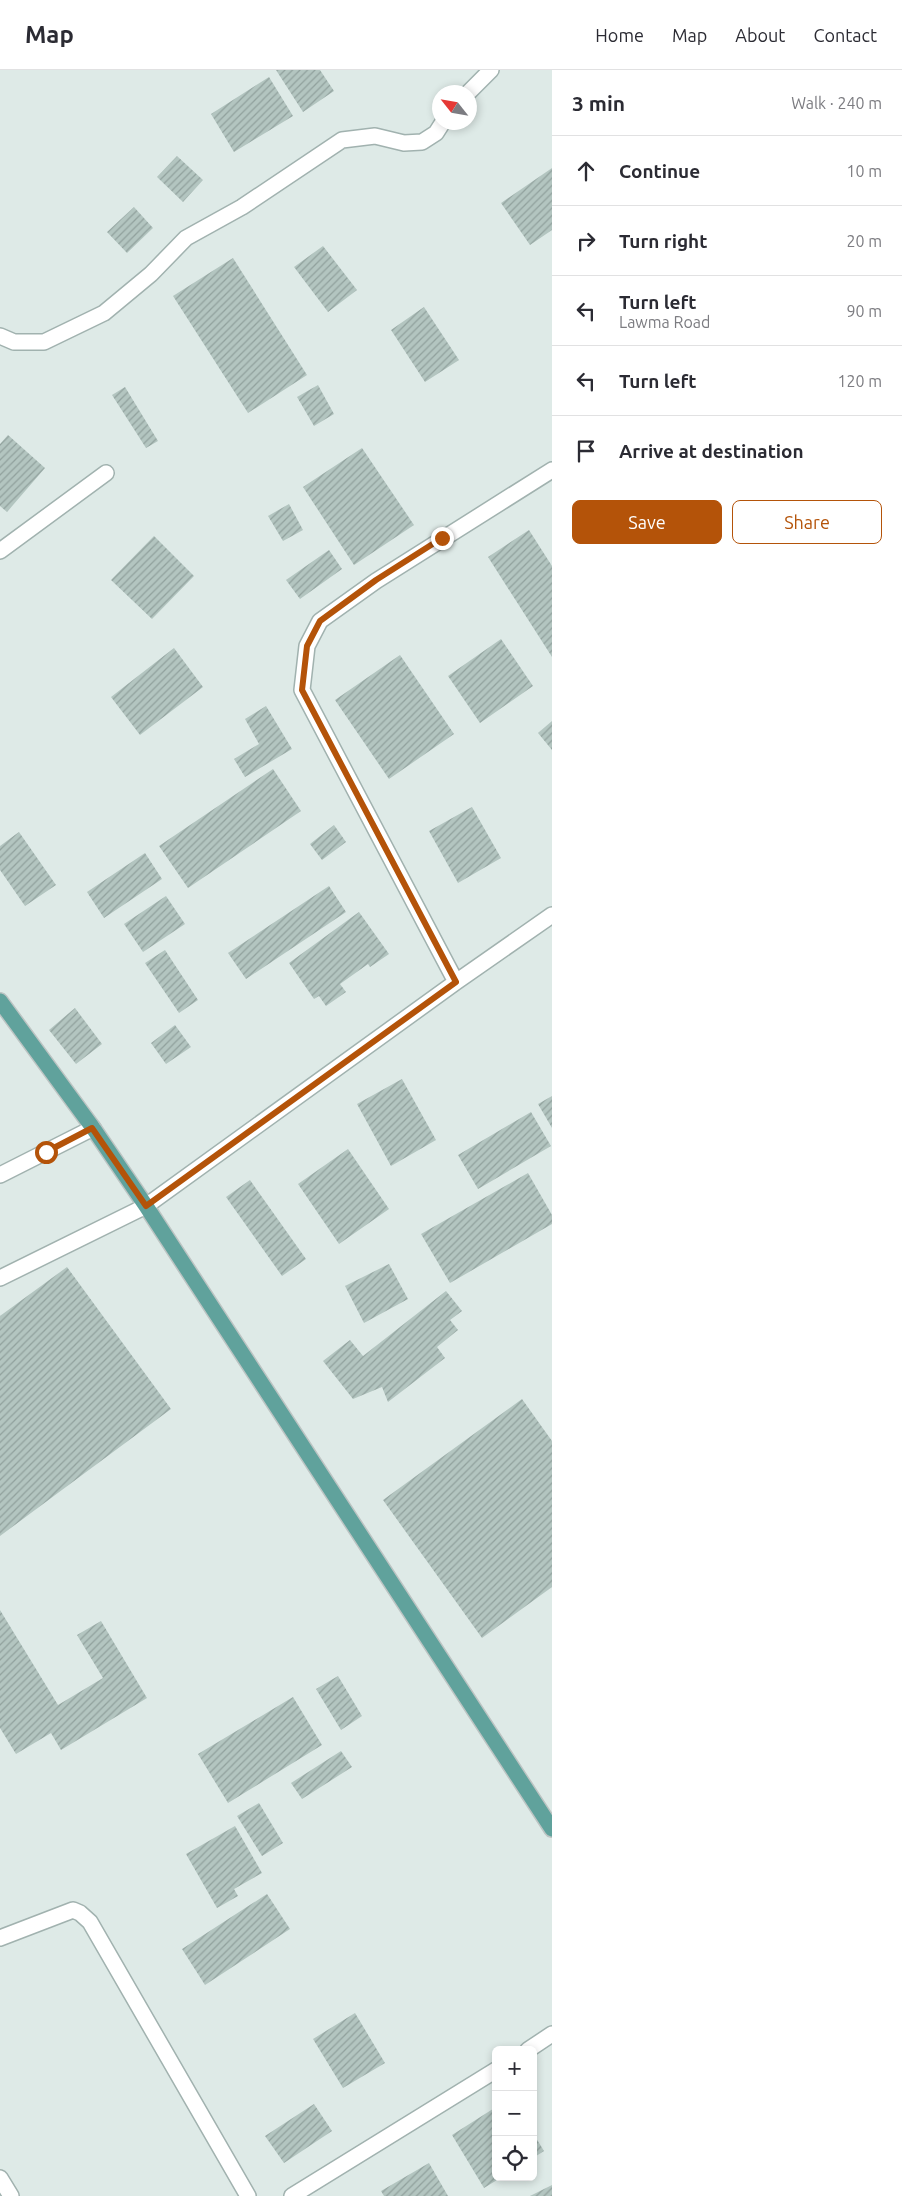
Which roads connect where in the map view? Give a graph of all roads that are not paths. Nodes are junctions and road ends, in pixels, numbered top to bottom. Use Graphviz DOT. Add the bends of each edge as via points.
graph roads {
  1 [pos="491,70"];
  2 [pos="476,85"];
  3 [pos="438,130"];
  4 [pos="0,336"];
  5 [pos="552,470"];
  6 [pos="106,473"];
  7 [pos="0,551"];
  8 [pos="552,915"];
  9 [pos="456,982"];
  10 [pos="0,1001"];
  11 [pos="92,1128"];
  12 [pos="0,1176"];
  13 [pos="146,1206"];
  14 [pos="0,1278"];
  15 [pos="552,1829"];
  16 [pos="0,1938"];
  17 [pos="552,2034"];
  18 [pos="534,2046"];
  19 [pos="492,2072"];
  20 [pos="0,2178"];
  21 [pos="11,2196"];
  22 [pos="248,2196"];
  23 [pos="292,2196"];
  1 -- 2 [label="street"];
  3 -- 4 [label="street" via="422,142 404,143 375,136 342,140 242,207 186,238 151,274 104,313 44,342 14,342"];
  5 -- 9 [label="street" via="376,580 320,621 307,646 304,661 302,690"];
  6 -- 7 [label="street"];
  8 -- 9 [label="street"];
  9 -- 13 [label="street"];
  10 -- 11 [label="main road"];
  11 -- 12 [label="street"];
  11 -- 13 [label="main road"];
  13 -- 14 [label="street"];
  13 -- 15 [label="main road"];
  16 -- 22 [label="street" via="72,1910 90,1922"];
  17 -- 18 [label="street"];
  19 -- 23 [label="street"];
  20 -- 21 [label="street"];
}
